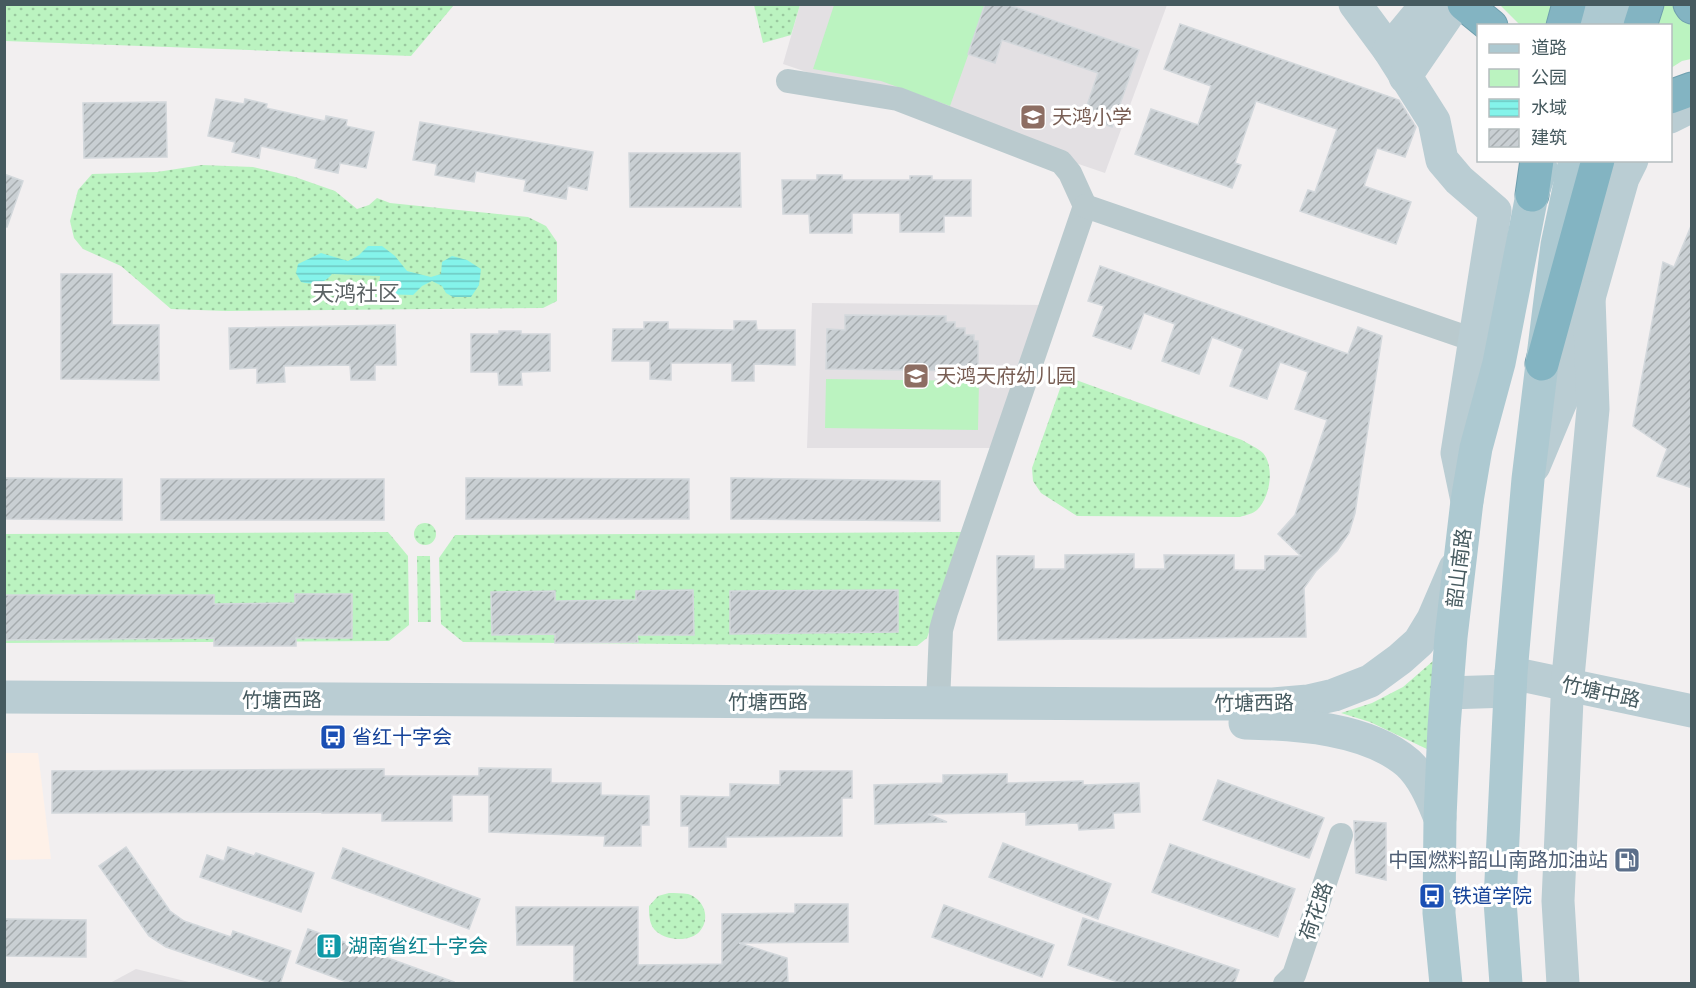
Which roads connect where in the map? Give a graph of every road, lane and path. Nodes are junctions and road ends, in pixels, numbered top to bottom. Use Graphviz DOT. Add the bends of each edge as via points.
graph roads {
  1 [pos="1355,4"];
  2 [pos="1427,4"];
  3 [pos="1455,4"];
  4 [pos="1464,4"];
  5 [pos="1569,4"];
  6 [pos="1595,4"];
  7 [pos="1621,4"];
  8 [pos="1647,4"];
  9 [pos="1489,24"];
  10 [pos="1564,24"];
  11 [pos="1590,24"];
  12 [pos="1615,24"];
  13 [pos="1641,24"];
  14 [pos="1397,63"];
  15 [pos="788,81"];
  16 [pos="1692,88"];
  17 [pos="1672,97"];
  18 [pos="1692,106"];
  19 [pos="1672,116"];
  20 [pos="1535,162"];
  21 [pos="1543,162"];
  22 [pos="1631,162"];
  23 [pos="1592,167"];
  24 [pos="1532,195"];
  25 [pos="1085,206"];
  26 [pos="1589,298"];
  27 [pos="1474,340"];
  28 [pos="1542,364"];
  29 [pos="1528,479"];
  30 [pos="1467,501"];
  31 [pos="1461,556"];
  32 [pos="1510,682"];
  33 [pos="1568,686"];
  34 [pos="1447,693"];
  35 [pos="4,698"];
  36 [pos="938,703"];
  37 [pos="1692,711"];
  38 [pos="4,718"];
  39 [pos="1440,819"];
  40 [pos="1341,835"];
  41 [pos="1285,984"];
  42 [pos="1446,984"];
  43 [pos="1506,984"];
  44 [pos="1563,984"];
  1 -- 14 [label="main road"];
  2 -- 14 [label="main road"];
  3 -- 14 [label="main road"];
  4 -- 9 [label="highway"];
  5 -- 10 [label="highway"];
  6 -- 11 [label="main road"];
  7 -- 12 [label="main road"];
  8 -- 13 [label="highway"];
  14 -- 27 [label="main road" via="1434,121 1442,160 1495,211"];
  15 -- 25 [label="street" via="898,99 1060,162 1070,173"];
  16 -- 17 [label="highway"];
  18 -- 19 [label="main road"];
  20 -- 24 [label="highway"];
  21 -- 24 [label="main road, 韶山南路"];
  22 -- 26 [label="main road"];
  23 -- 28 [label="highway"];
  24 -- 30 [label="main road, 韶山南路"];
  25 -- 27 [label="street"];
  25 -- 36 [label="street" via="946,612 941,630"];
  26 -- 29 [label="main road" via="1570,380"];
  26 -- 33 [label="main road" via="1593,409"];
  27 -- 30 [label="main road" via="1457,453"];
  28 -- 29 [label="main road"];
  29 -- 32 [label="main road"];
  30 -- 31 [label="main road, 韶山南路"];
  31 -- 34 [label="main road, 韶山南路"];
  31 -- 36 [label="main road, 竹塘西路" via="1419,642 1370,681 1334,696 1273,704"];
  32 -- 33 [label="main road, 竹塘中路"];
  32 -- 34 [label="main road, 竹塘中路"];
  32 -- 43 [label="main road" via="1500,901"];
  33 -- 37 [label="main road, 竹塘中路"];
  33 -- 44 [label="main road" via="1558,900"];
  34 -- 39 [label="main road, 韶山南路"];
  35 -- 36 [label="main road, 竹塘西路"];
  38 -- 39 [label="main road, 竹塘西路" via="460,718 1312,727 1382,747 1408,764 1427,787"];
  39 -- 42 [label="main road, 韶山南路" via="1439,913"];
  40 -- 41 [label="street, 荷花路" via="1294,975"];
}
